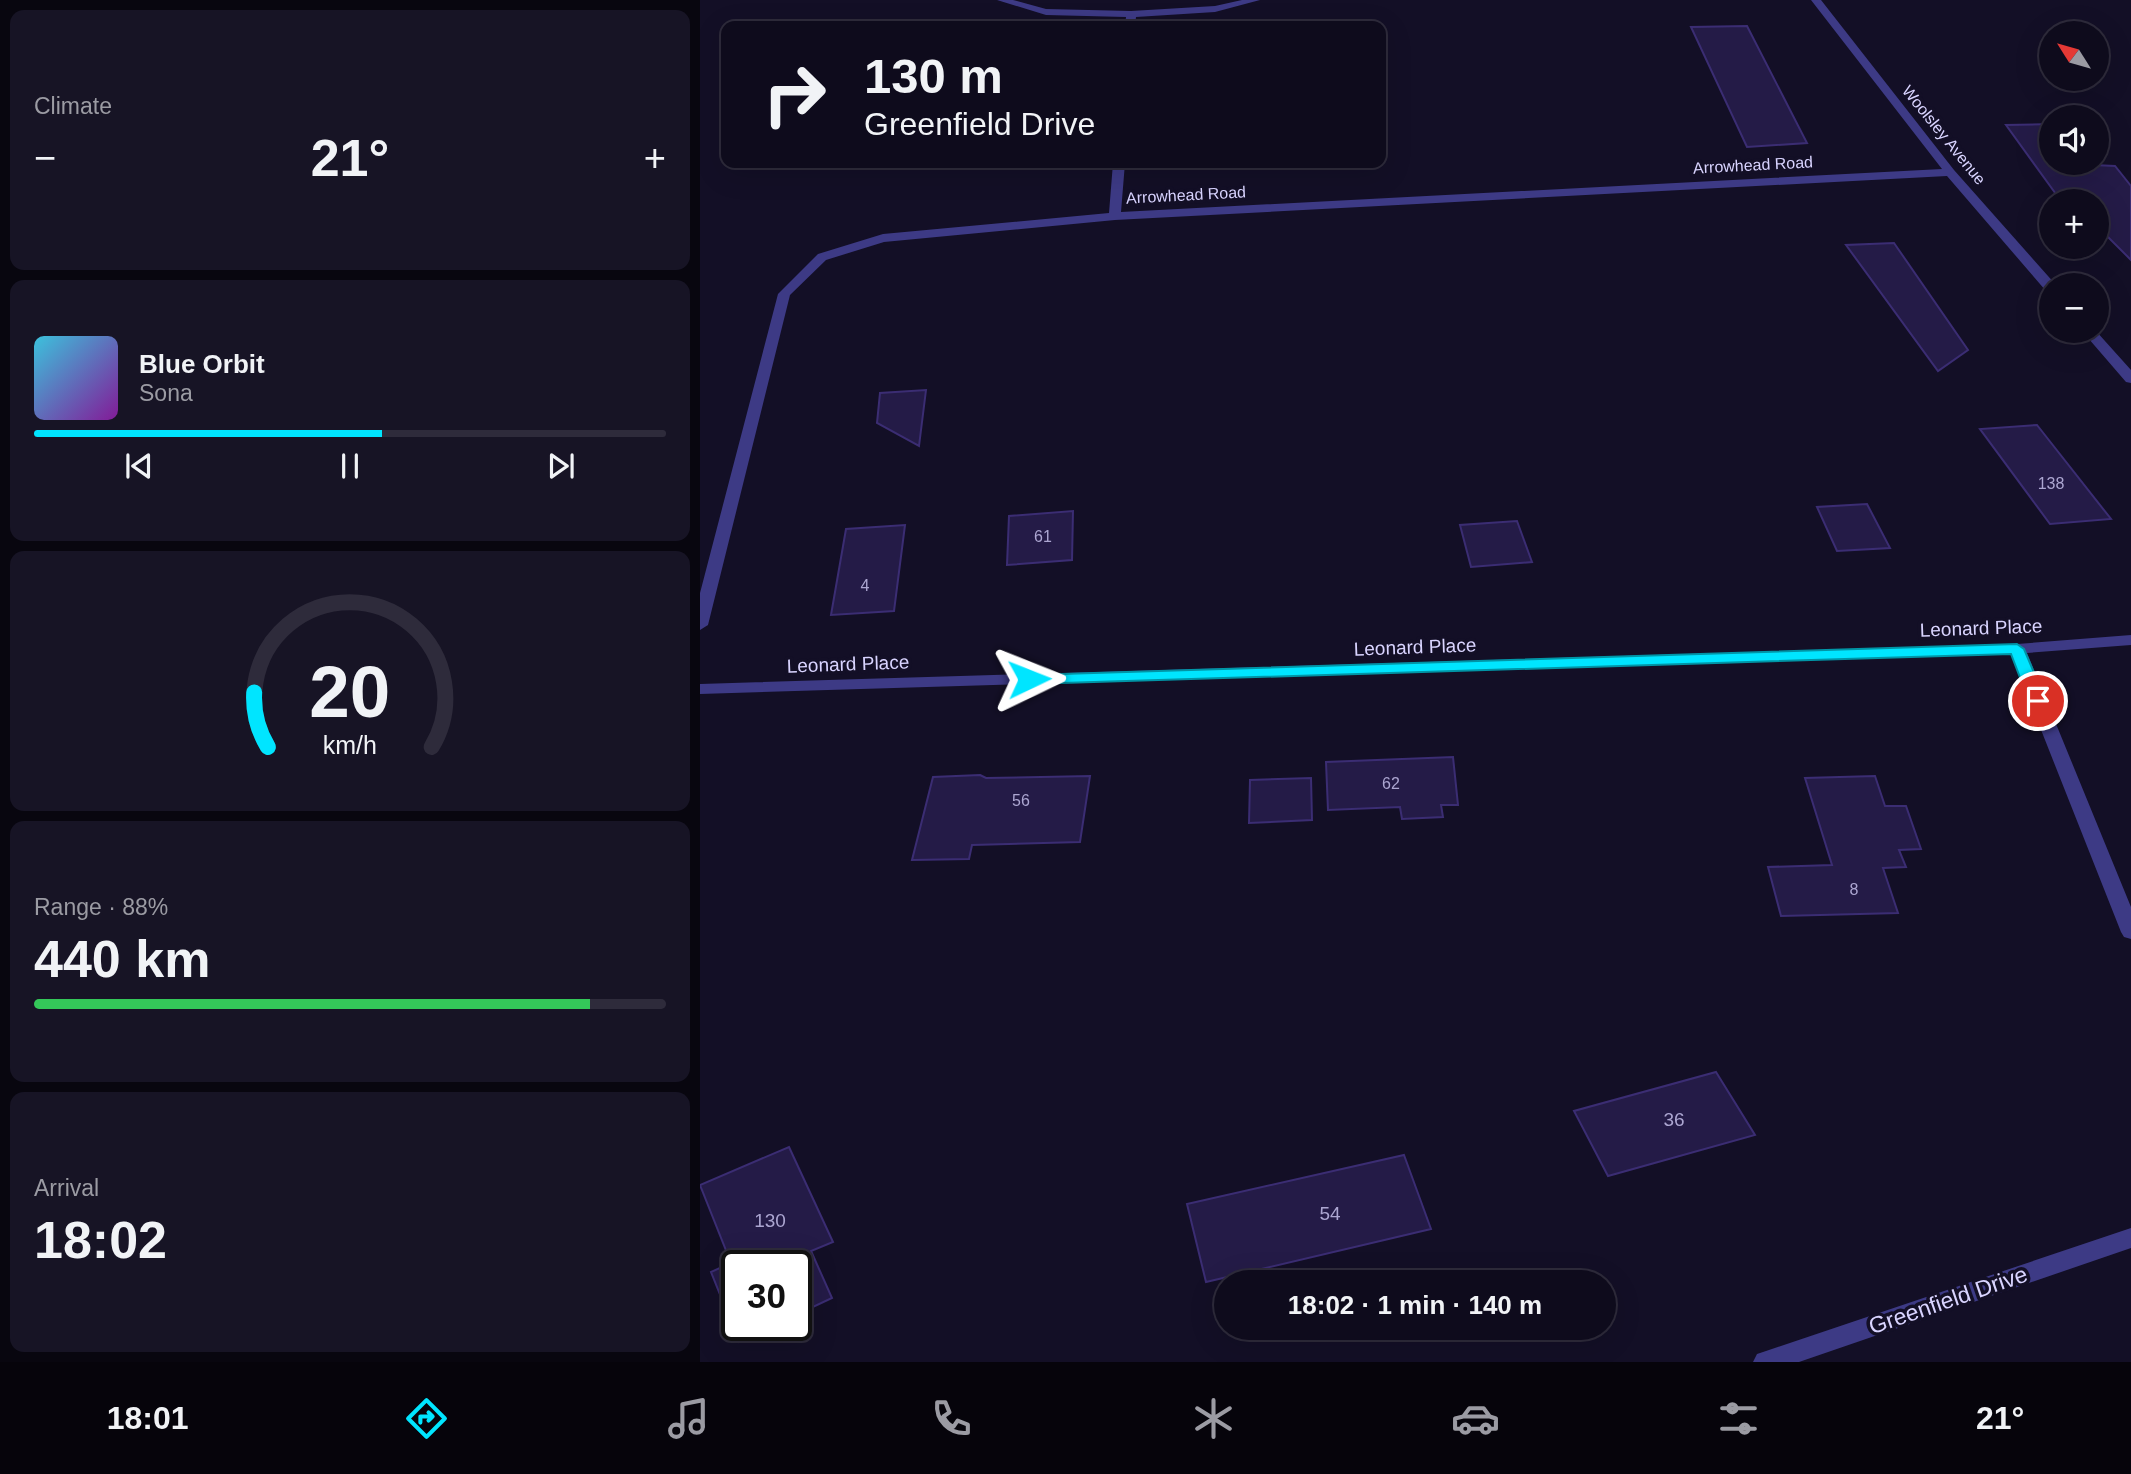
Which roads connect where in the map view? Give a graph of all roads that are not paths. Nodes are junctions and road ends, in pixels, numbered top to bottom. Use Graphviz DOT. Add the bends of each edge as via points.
graph roads {
  1 [pos="1002,0"];
  2 [pos="1255,0"];
  3 [pos="1816,0"];
  4 [pos="1131,14"];
  5 [pos="1130,21"];
  6 [pos="1119,168"];
  7 [pos="1950,172"];
  8 [pos="1115,216"];
  9 [pos="2039,274"];
  10 [pos="2099,343"];
  11 [pos="2131,379"];
  12 [pos="700,625"];
  13 [pos="2131,640"];
  14 [pos="2017,649"];
  15 [pos="700,689"];
  16 [pos="2131,932"];
  17 [pos="2131,1238"];
  18 [pos="1766,1362"];
  1 -- 4 [label="street" via="1046,12"];
  2 -- 4 [label="street" via="1215,9"];
  3 -- 7 [label="street, Woolsley Avenue"];
  4 -- 5 [label="street"];
  6 -- 8 [label="street"];
  7 -- 8 [label="street, Arrowhead Road"];
  7 -- 9 [label="street, Woolsley Avenue"];
  8 -- 12 [label="street, Arrowhead Road" via="883,238 822,257 784,294"];
  10 -- 11 [label="street"];
  13 -- 14 [label="street, Leonard Place"];
  14 -- 15 [label="street, Leonard Place"];
  14 -- 16 [label="street"];
  17 -- 18 [label="street, Greenfield Drive"];
}
